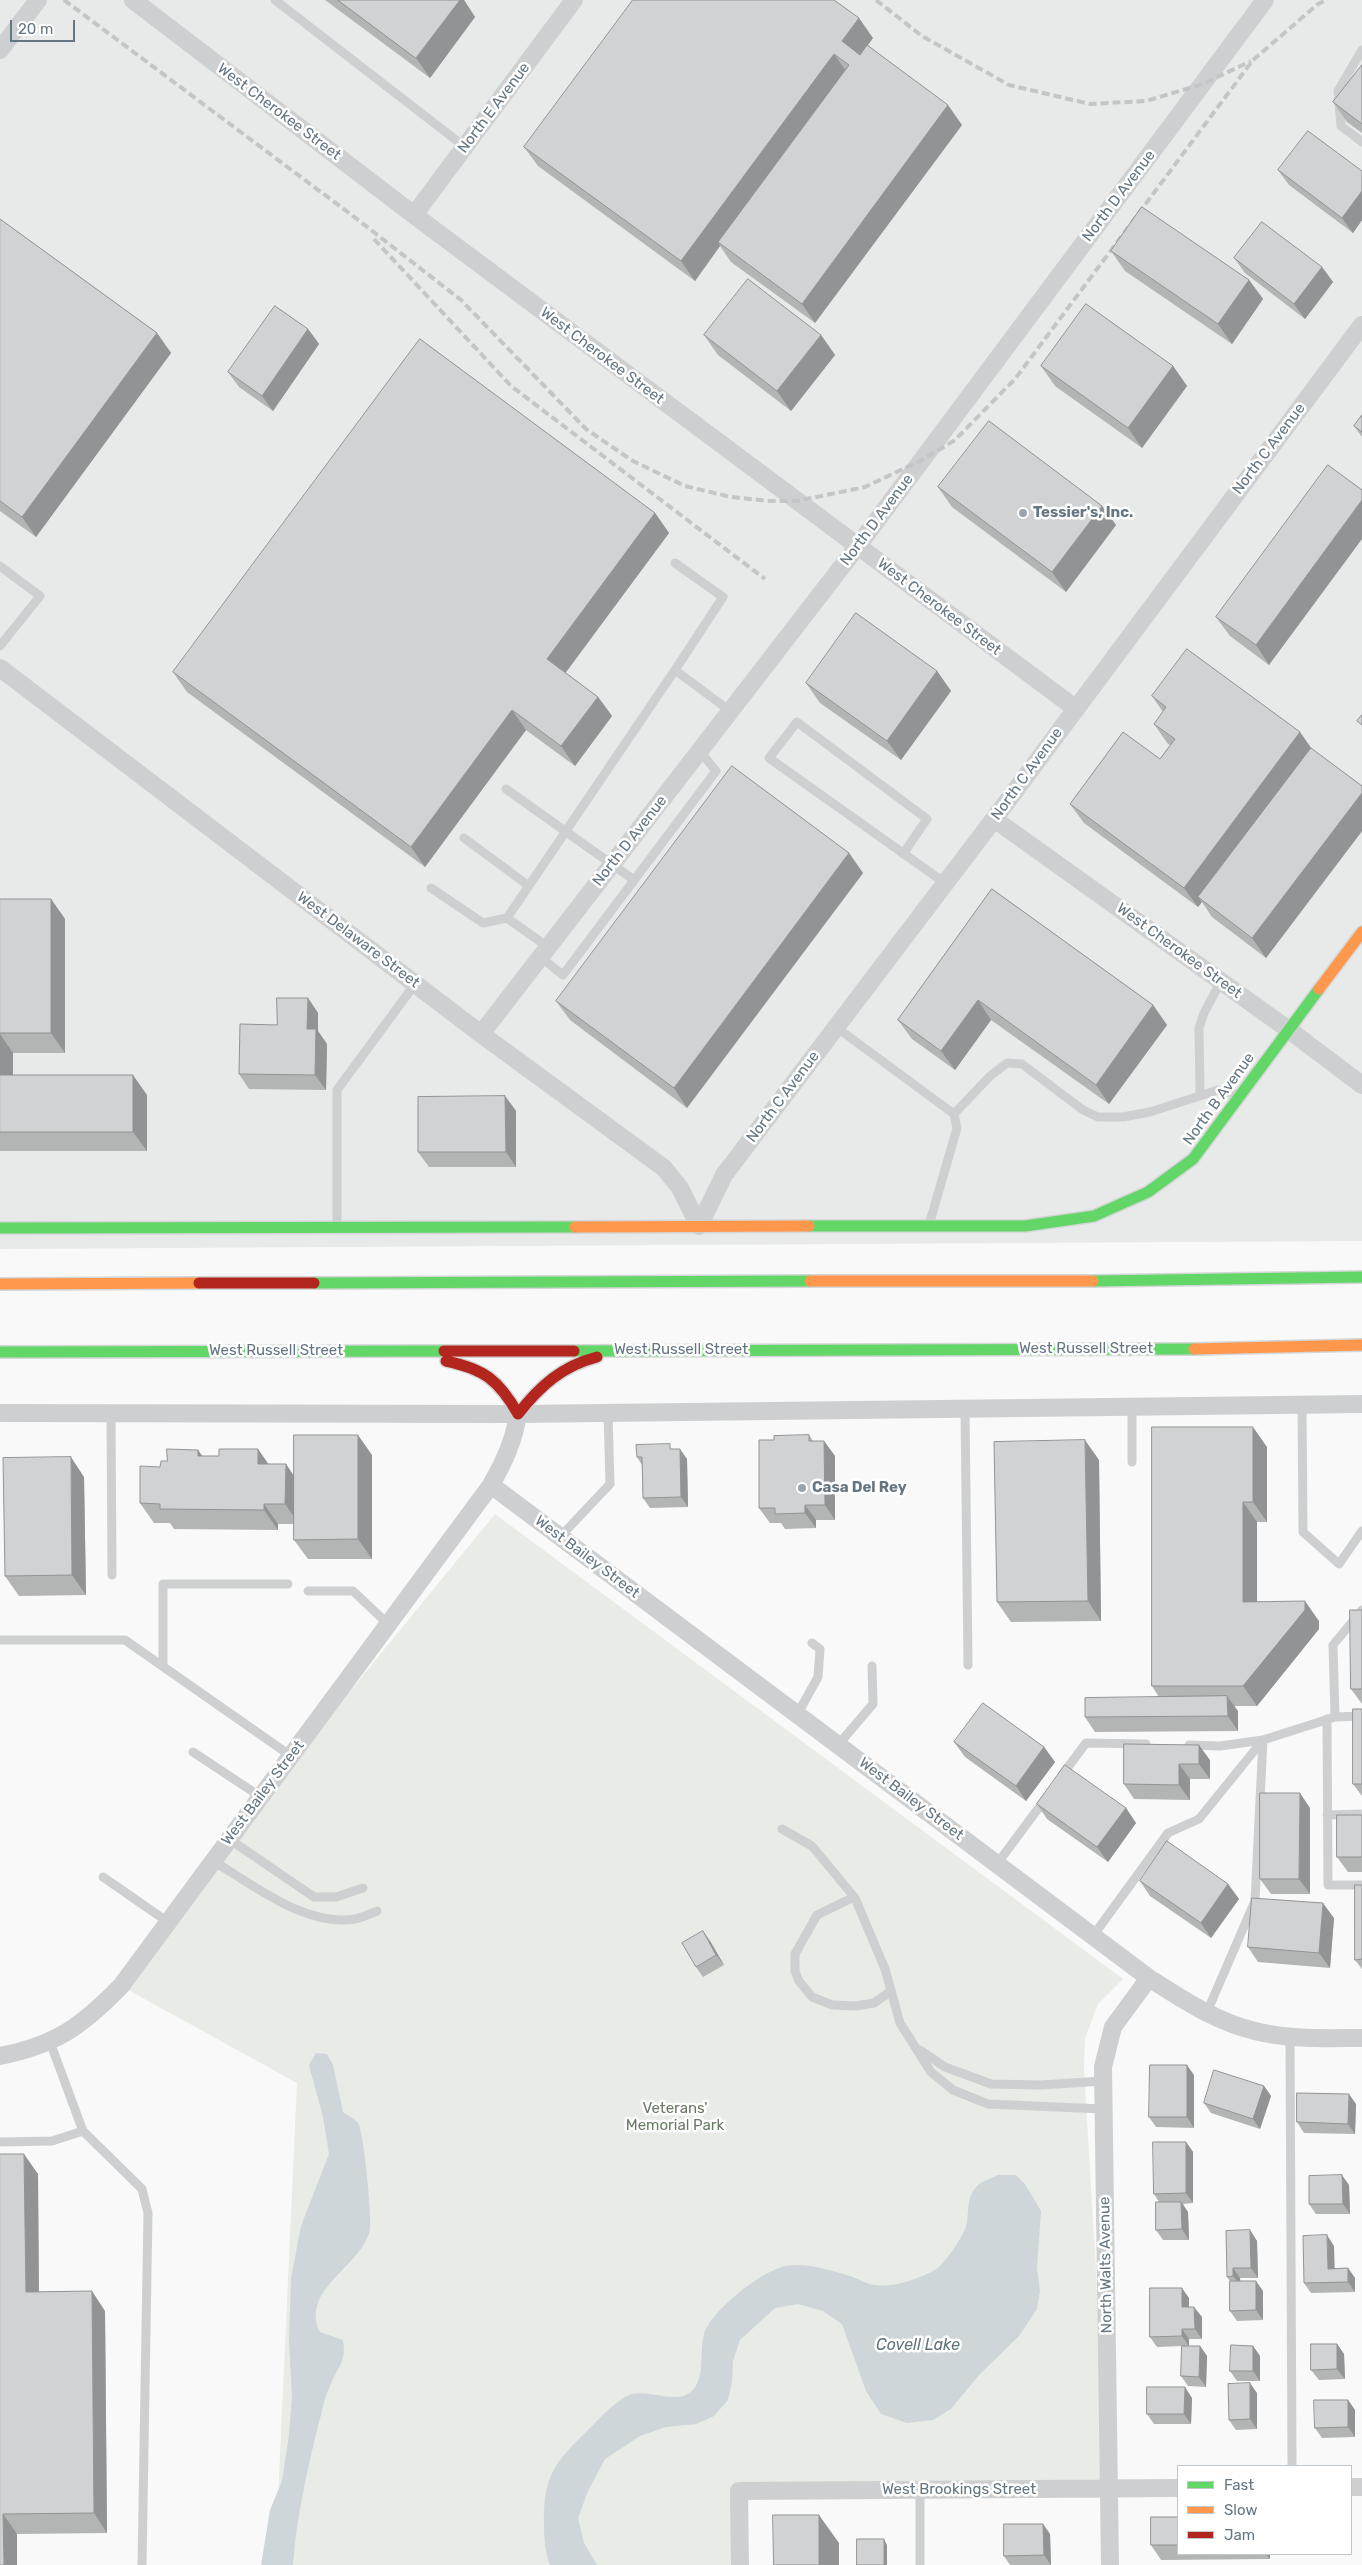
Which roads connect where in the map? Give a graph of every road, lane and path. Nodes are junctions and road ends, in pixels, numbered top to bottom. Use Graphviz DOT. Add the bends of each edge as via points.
graph roads {
  1 [pos="38,0"];
  2 [pos="132,0"];
  3 [pos="275,0"];
  4 [pos="574,0"];
  5 [pos="1265,0"];
  6 [pos="0,50"];
  7 [pos="1362,50"];
  8 [pos="1362,142"];
  9 [pos="465,147"];
  10 [pos="414,215"];
  11 [pos="1362,325"];
  12 [pos="858,547"];
  13 [pos="675,563"];
  14 [pos="0,566"];
  15 [pos="0,646"];
  16 [pos="0,668"];
  17 [pos="675,670"];
  18 [pos="1075,708"];
  19 [pos="730,711"];
  20 [pos="700,751"];
  21 [pos="506,789"];
  22 [pos="994,819"];
  23 [pos="566,831"];
  24 [pos="464,838"];
  25 [pos="903,854"];
  26 [pos="611,865"];
  27 [pos="634,880"];
  28 [pos="945,883"];
  29 [pos="529,886"];
  30 [pos="432,888"];
  31 [pos="507,918"];
  32 [pos="1362,932"];
  33 [pos="544,952"];
  34 [pos="1221,981"];
  35 [pos="415,984"];
  36 [pos="836,1027"];
  37 [pos="1289,1030"];
  38 [pos="481,1034"];
  39 [pos="1362,1085"];
  40 [pos="1200,1094"];
  41 [pos="1240,1096"];
  42 [pos="954,1114"];
  43 [pos="699,1226"];
  44 [pos="929,1226"];
  45 [pos="337,1227"];
  46 [pos="0,1228"];
  47 [pos="1362,1277"];
  48 [pos="0,1284"];
  49 [pos="1362,1345"];
  50 [pos="636,1350"];
  51 [pos="346,1351"];
  52 [pos="0,1352"];
  53 [pos="1362,1404"];
  54 [pos="1302,1405"];
  55 [pos="1132,1407"];
  56 [pos="965,1409"];
  57 [pos="0,1413"];
  58 [pos="111,1413"];
  59 [pos="608,1413"];
  60 [pos="518,1414"];
  61 [pos="1132,1462"];
  62 [pos="491,1485"];
  63 [pos="1362,1531"];
  64 [pos="560,1537"];
  65 [pos="112,1575"];
  66 [pos="288,1584"];
  67 [pos="308,1592"];
  68 [pos="1362,1610"];
  69 [pos="388,1624"];
  70 [pos="0,1640"];
  71 [pos="812,1643"];
  72 [pos="968,1665"];
  73 [pos="163,1666"];
  74 [pos="872,1666"];
  75 [pos="797,1714"];
  76 [pos="1362,1716"];
  77 [pos="1331,1718"];
  78 [pos="1263,1740"];
  79 [pos="1153,1744"];
  80 [pos="838,1745"];
  81 [pos="1182,1745"];
  82 [pos="193,1752"];
  83 [pos="291,1756"];
  84 [pos="1056,1784"];
  85 [pos="1050,1792"];
  86 [pos="261,1797"];
  87 [pos="1362,1814"];
  88 [pos="1327,1815"];
  89 [pos="782,1829"];
  90 [pos="229,1839"];
  91 [pos="213,1861"];
  92 [pos="997,1864"];
  93 [pos="103,1877"];
  94 [pos="1362,1885"];
  95 [pos="363,1888"];
  96 [pos="854,1896"];
  97 [pos="377,1911"];
  98 [pos="168,1922"];
  99 [pos="1093,1936"];
  100 [pos="1149,1978"];
  101 [pos="891,1991"];
  102 [pos="1207,2012"];
  103 [pos="1290,2036"];
  104 [pos="1362,2038"];
  105 [pos="50,2042"];
  106 [pos="918,2049"];
  107 [pos="0,2056"];
  108 [pos="1103,2081"];
  109 [pos="1103,2109"];
  110 [pos="82,2132"];
  111 [pos="0,2142"];
  112 [pos="1292,2465"];
  113 [pos="1177,2488"];
  114 [pos="1109,2489"];
  115 [pos="920,2490"];
  116 [pos="142,2565"];
  117 [pos="740,2565"];
  118 [pos="920,2565"];
  119 [pos="1110,2565"];
  1 -- 6 [label="street"];
  2 -- 10 [label="street, West Cherokee Street"];
  3 -- 9 [label="lane"];
  4 -- 9 [label="street, North E Avenue"];
  5 -- 12 [label="street, North D Avenue"];
  7 -- 8 [label="lane" via="1338,91 1341,126"];
  9 -- 10 [label="street, North E Avenue"];
  10 -- 12 [label="street, West Cherokee Street"];
  11 -- 18 [label="street, North C Avenue"];
  12 -- 18 [label="street, West Cherokee Street"];
  12 -- 19 [label="street, North D Avenue"];
  13 -- 17 [label="lane" via="723,597"];
  14 -- 15 [label="lane" via="40,596"];
  16 -- 35 [label="street, West Delaware Street"];
  17 -- 19 [label="lane"];
  17 -- 23 [label="lane"];
  18 -- 22 [label="street, North C Avenue"];
  19 -- 20 [label="street, North D Avenue"];
  20 -- 26 [label="street, North D Avenue"];
  20 -- 27 [label="lane" via="716,771"];
  21 -- 23 [label="lane"];
  22 -- 28 [label="street, North C Avenue"];
  22 -- 34 [label="street, West Cherokee Street"];
  23 -- 26 [label="lane"];
  23 -- 29 [label="lane"];
  24 -- 29 [label="lane"];
  25 -- 25 [label="lane" via="769,758 797,722 927,819"];
  25 -- 28 [label="lane"];
  26 -- 27 [label="lane"];
  26 -- 33 [label="street, North D Avenue"];
  27 -- 33 [label="lane" via="563,975"];
  28 -- 36 [label="street, North C Avenue"];
  29 -- 31 [label="lane"];
  30 -- 31 [label="lane" via="483,924"];
  31 -- 33 [label="lane"];
  32 -- 37 [label="main road, North B Avenue"];
  33 -- 38 [label="street, North D Avenue"];
  34 -- 37 [label="street, West Cherokee Street"];
  34 -- 40 [label="lane" via="1199,1028"];
  35 -- 38 [label="street, West Delaware Street"];
  35 -- 45 [label="lane" via="337,1090"];
  36 -- 42 [label="lane"];
  36 -- 43 [label="street, North C Avenue" via="724,1174"];
  37 -- 39 [label="street, West Cherokee Street"];
  37 -- 41 [label="main road, North B Avenue"];
  38 -- 43 [label="street, West Delaware Street" via="664,1168 680,1188"];
  40 -- 41 [label="lane" via="1218,1090"];
  40 -- 42 [label="lane" via="1150,1112 1098,1117 1083,1110 1022,1064 1007,1063"];
  41 -- 44 [label="main road, North B Avenue" via="1193,1159 1148,1192 1094,1216 1025,1226"];
  42 -- 44 [label="lane" via="956,1128"];
  43 -- 44 [label="main road"];
  43 -- 45 [label="main road"];
  45 -- 46 [label="main road"];
  47 -- 48 [label="main road" via="1265,1280"];
  49 -- 50 [label="main road, West Russell Street" via="1221,1349"];
  50 -- 51 [label="main road, West Russell Street"];
  50 -- 60 [label="main road" via="594,1357 556,1373 536,1390"];
  51 -- 52 [label="main road, West Russell Street"];
  51 -- 60 [label="main road" via="438,1360 480,1370 496,1379 508,1393"];
  53 -- 54 [label="street"];
  54 -- 55 [label="street"];
  54 -- 63 [label="lane" via="1303,1532 1339,1564"];
  55 -- 56 [label="street"];
  55 -- 61 [label="lane"];
  56 -- 59 [label="street"];
  56 -- 72 [label="lane"];
  57 -- 58 [label="street"];
  58 -- 60 [label="street"];
  58 -- 65 [label="lane"];
  59 -- 60 [label="street"];
  59 -- 64 [label="lane" via="610,1484"];
  60 -- 62 [label="street, West Bailey Street" via="515,1434"];
  62 -- 64 [label="street, West Bailey Street"];
  62 -- 69 [label="street, West Bailey Street"];
  64 -- 75 [label="street, West Bailey Street"];
  66 -- 73 [label="lane" via="163,1584"];
  67 -- 69 [label="lane" via="353,1591"];
  68 -- 77 [label="lane" via="1333,1646"];
  69 -- 83 [label="street, West Bailey Street"];
  70 -- 73 [label="lane" via="125,1640"];
  71 -- 75 [label="lane" via="820,1649 818,1677"];
  73 -- 83 [label="lane"];
  74 -- 80 [label="lane" via="873,1704"];
  75 -- 80 [label="street, West Bailey Street"];
  76 -- 77 [label="lane"];
  77 -- 78 [label="lane"];
  77 -- 88 [label="lane"];
  78 -- 81 [label="lane" via="1220,1746"];
  78 -- 99 [label="lane" via="1199,1819 1168,1833"];
  78 -- 102 [label="lane" via="1255,1901"];
  79 -- 84 [label="lane" via="1086,1744"];
  80 -- 92 [label="street, West Bailey Street"];
  82 -- 86 [label="lane"];
  83 -- 86 [label="street, West Bailey Street"];
  85 -- 92 [label="lane"];
  86 -- 90 [label="street, West Bailey Street"];
  87 -- 88 [label="lane"];
  88 -- 94 [label="lane" via="1328,1885"];
  89 -- 96 [label="lane" via="812,1846"];
  90 -- 91 [label="street, West Bailey Street"];
  90 -- 95 [label="lane" via="314,1896 336,1897"];
  91 -- 97 [label="lane" via="287,1904 320,1918 355,1919"];
  91 -- 98 [label="street, West Bailey Street"];
  92 -- 99 [label="street, West Bailey Street"];
  93 -- 98 [label="lane"];
  96 -- 101 [label="lane"];
  96 -- 101 [label="lane" via="817,1915 795,1954 799,1981 812,1997 832,2004 855,2006 874,2003"];
  98 -- 105 [label="street, West Bailey Street" via="121,1986 91,2016"];
  99 -- 100 [label="street, West Bailey Street"];
  100 -- 102 [label="street, West Bailey Street"];
  100 -- 108 [label="street, North Walts Avenue" via="1113,2027 1105,2052"];
  101 -- 106 [label="lane" via="900,2023"];
  102 -- 103 [label="street, West Bailey Street" via="1255,2031"];
  103 -- 104 [label="street, West Bailey Street"];
  103 -- 112 [label="lane"];
  105 -- 107 [label="street, West Bailey Street"];
  105 -- 110 [label="lane"];
  106 -- 108 [label="lane" via="945,2067 991,2084"];
  106 -- 109 [label="lane" via="931,2072 953,2090 988,2104"];
  108 -- 109 [label="street, North Walts Avenue"];
  109 -- 114 [label="street, North Walts Avenue"];
  110 -- 111 [label="lane" via="52,2141"];
  110 -- 116 [label="lane" via="142,2189 148,2213"];
  113 -- 114 [label="street, West Brookings Street"];
  114 -- 115 [label="street, West Brookings Street"];
  114 -- 119 [label="street, North Walts Avenue"];
  115 -- 117 [label="street, West Brookings Street" via="739,2491"];
  115 -- 118 [label="lane"];
}
